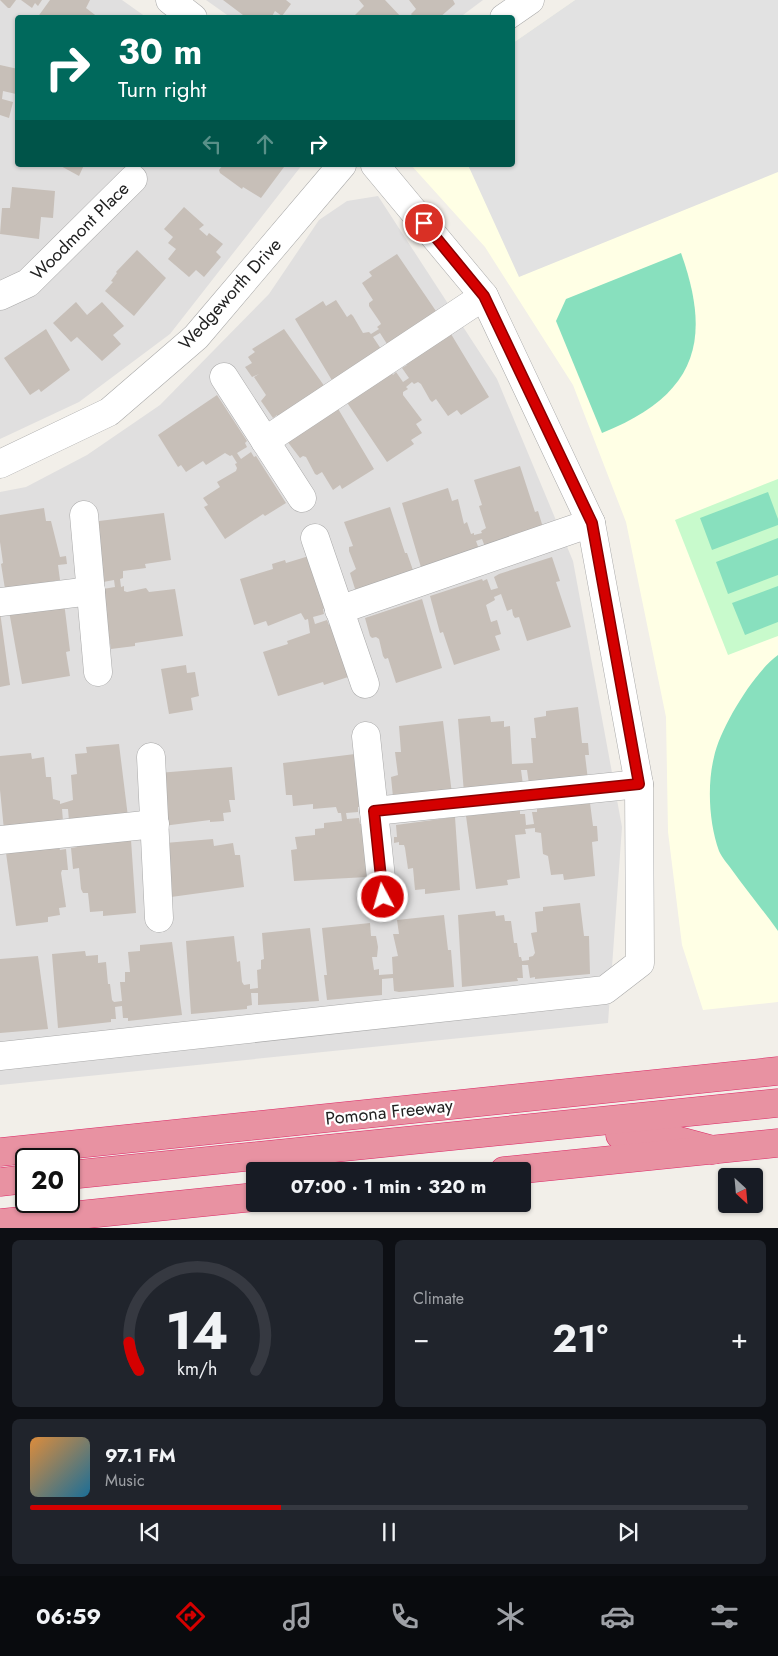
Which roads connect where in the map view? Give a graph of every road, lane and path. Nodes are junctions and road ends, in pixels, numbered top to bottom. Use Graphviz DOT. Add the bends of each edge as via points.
graph roads {
  1 [pos="170,0"];
  2 [pos="530,0"];
  3 [pos="189,15"];
  4 [pos="508,15"];
  5 [pos="340,167"];
  6 [pos="377,167"];
  7 [pos="133,179"];
  8 [pos="0,296"];
  9 [pos="484,296"];
  10 [pos="224,377"];
  11 [pos="265,441"];
  12 [pos="0,464"];
  13 [pos="302,498"];
  14 [pos="84,515"];
  15 [pos="592,523"];
  16 [pos="315,538"];
  17 [pos="91,591"];
  18 [pos="0,602"];
  19 [pos="339,610"];
  20 [pos="98,672"];
  21 [pos="365,684"];
  22 [pos="366,736"];
  23 [pos="151,757"];
  24 [pos="639,784"];
  25 [pos="374,811"];
  26 [pos="155,824"];
  27 [pos="0,840"];
  28 [pos="383,897"];
  29 [pos="160,918"];
  30 [pos="0,1056"];
  31 [pos="778,1071"];
  32 [pos="778,1103"];
  33 [pos="778,1143"];
  34 [pos="713,1150"];
  35 [pos="0,1152"];
  36 [pos="531,1168"];
  37 [pos="80,1174"];
  38 [pos="15,1180"];
  39 [pos="0,1182"];
  40 [pos="80,1188"];
  41 [pos="15,1194"];
  42 [pos="0,1196"];
  43 [pos="246,1198"];
  44 [pos="0,1223"];
  1 -- 3 [label="street"];
  2 -- 4 [label="street"];
  5 -- 12 [label="street, Wedgeworth Drive" via="196,337 109,412"];
  6 -- 9 [label="street"];
  7 -- 8 [label="street, Woodmont Place" via="28,283"];
  9 -- 11 [label="street"];
  9 -- 15 [label="street"];
  10 -- 11 [label="street"];
  11 -- 13 [label="street"];
  14 -- 17 [label="street"];
  15 -- 19 [label="street"];
  15 -- 24 [label="street"];
  16 -- 19 [label="street"];
  17 -- 18 [label="street"];
  17 -- 20 [label="street"];
  19 -- 21 [label="street"];
  22 -- 25 [label="street"];
  23 -- 26 [label="street"];
  24 -- 25 [label="street"];
  24 -- 30 [label="street" via="640,963 605,990"];
  25 -- 28 [label="street"];
  26 -- 27 [label="street"];
  26 -- 29 [label="street"];
  31 -- 35 [label="highway, Pomona Freeway"];
  32 -- 37 [label="highway"];
  33 -- 34 [label="highway"];
  34 -- 36 [label="highway"];
  34 -- 40 [label="highway" via="646,1132"];
  38 -- 39 [label="highway"];
  41 -- 42 [label="highway"];
  43 -- 44 [label="highway"];
}
